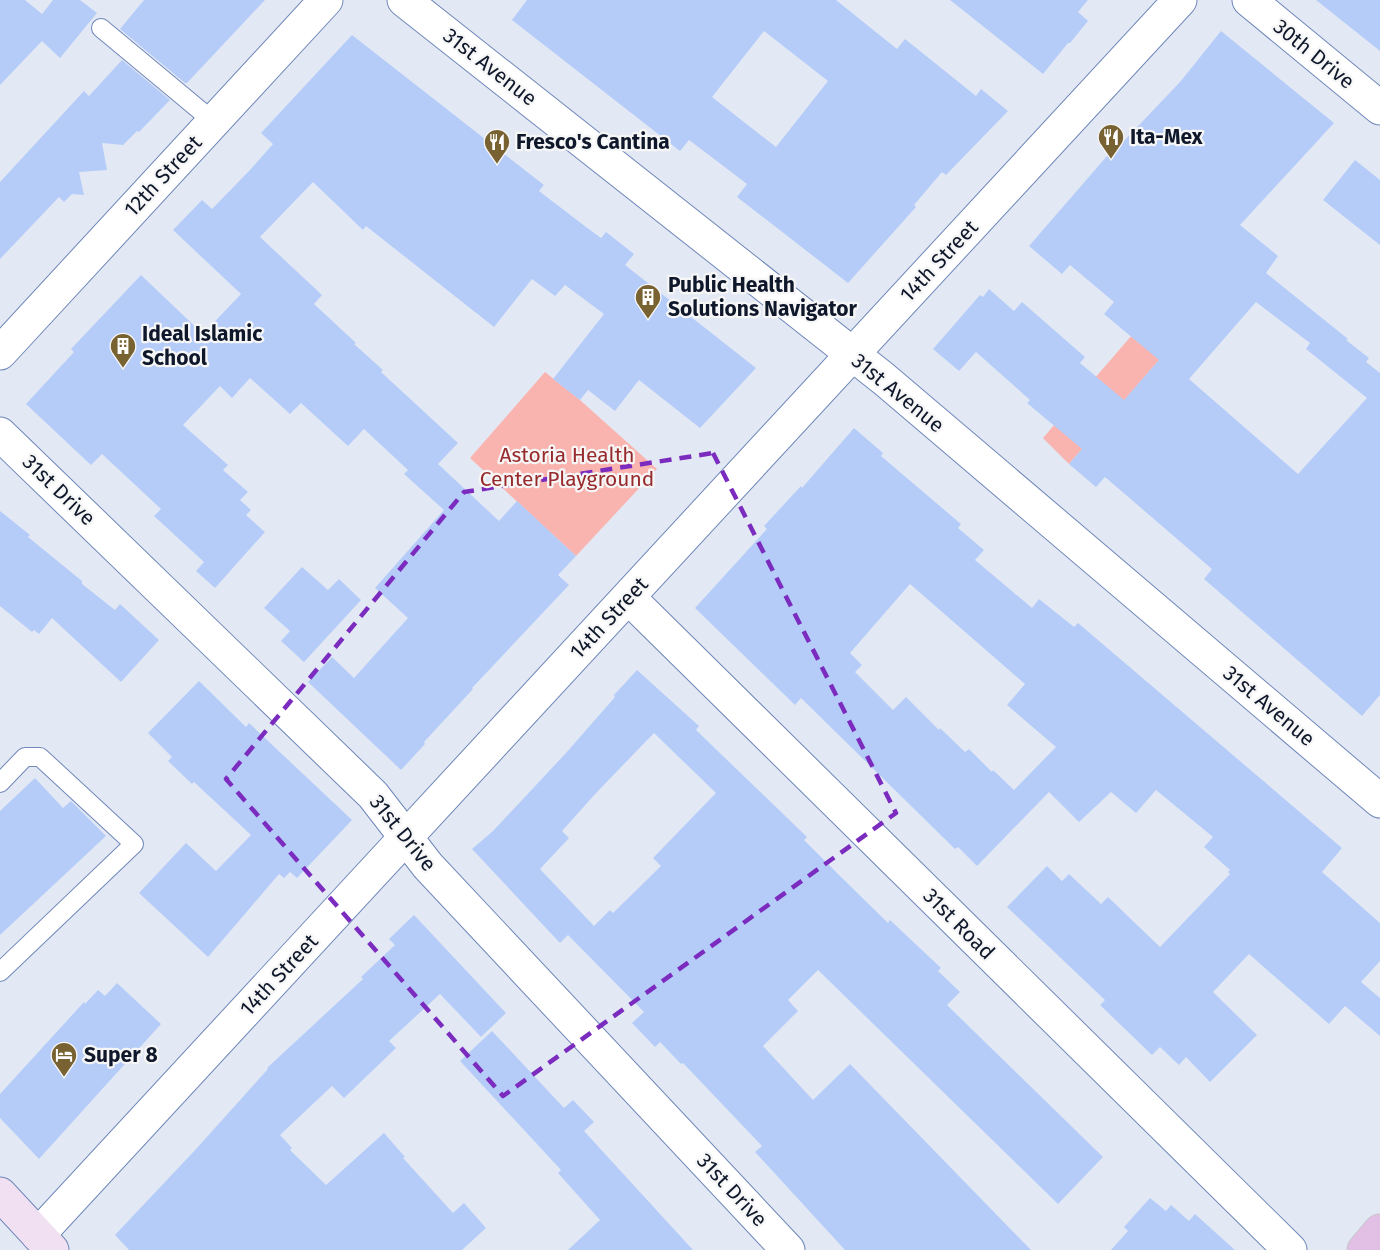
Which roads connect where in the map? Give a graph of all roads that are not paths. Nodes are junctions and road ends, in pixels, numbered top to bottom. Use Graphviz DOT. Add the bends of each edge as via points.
graph roads {
  1 [pos="326,0"];
  2 [pos="404,0"];
  3 [pos="1180,0"];
  4 [pos="1249,0"];
  5 [pos="101,28"];
  6 [pos="1380,108"];
  7 [pos="214,122"];
  8 [pos="0,353"];
  9 [pos="852,354"];
  10 [pos="0,434"];
  11 [pos="628,597"];
  12 [pos="0,783"];
  13 [pos="1380,801"];
  14 [pos="406,837"];
  15 [pos="0,972"];
  16 [pos="0,1194"];
  17 [pos="1380,1232"];
  18 [pos="46,1243"];
  19 [pos="788,1250"];
  20 [pos="1290,1250"];
  21 [pos="1364,1250"];
  1 -- 7 [label="street, 12th Street"];
  2 -- 9 [label="street, 31st Avenue"];
  3 -- 9 [label="street, 14th Street"];
  4 -- 6 [label="street, 30th Drive"];
  5 -- 7 [label="lane"];
  7 -- 8 [label="street, 12th Street"];
  9 -- 11 [label="street, 14th Street"];
  9 -- 13 [label="street, 31st Avenue"];
  10 -- 14 [label="street, 31st Drive" via="374,795"];
  11 -- 14 [label="street, 14th Street"];
  11 -- 20 [label="street, 31st Road"];
  12 -- 15 [label="lane" via="26,757 40,757 135,844"];
  14 -- 18 [label="street, 14th Street"];
  14 -- 19 [label="street, 31st Drive" via="428,866"];
  16 -- 18 [label="main road"];
  17 -- 21 [label="main road"];
}
